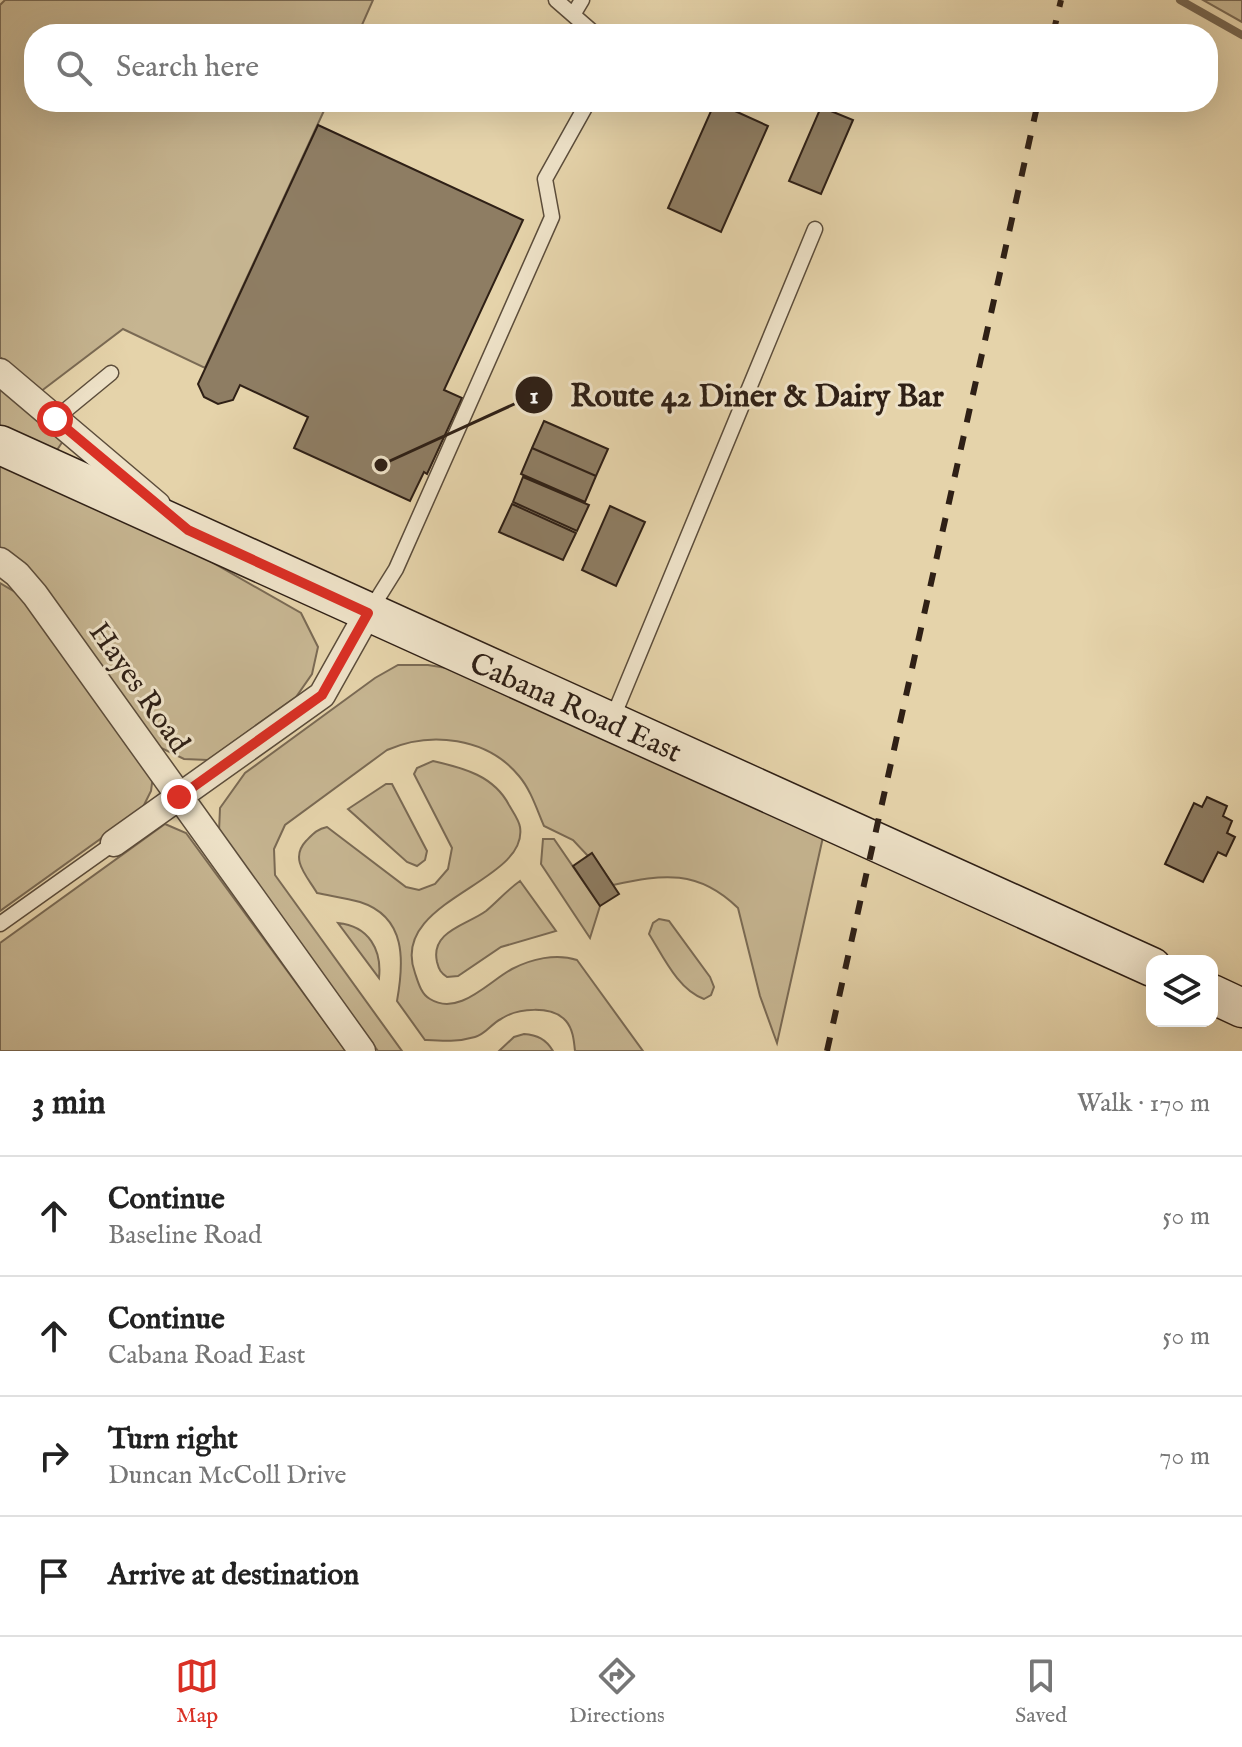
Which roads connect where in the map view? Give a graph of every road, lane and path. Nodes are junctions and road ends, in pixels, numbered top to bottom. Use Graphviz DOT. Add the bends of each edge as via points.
graph roads {
  1 [pos="556,0"];
  2 [pos="582,0"];
  3 [pos="573,15"];
  4 [pos="583,24"];
  5 [pos="582,112"];
  6 [pos="815,229"];
  7 [pos="0,372"];
  8 [pos="111,373"];
  9 [pos="55,419"];
  10 [pos="0,445"];
  11 [pos="188,530"];
  12 [pos="0,561"];
  13 [pos="368,613"];
  14 [pos="611,723"];
  15 [pos="179,797"];
  16 [pos="114,843"];
  17 [pos="0,924"];
  18 [pos="1146,964"];
  19 [pos="1218,997"];
  20 [pos="1242,1008"];
  21 [pos="362,1051"];
  1 -- 3 [label="lane"];
  2 -- 3 [label="lane"];
  3 -- 4 [label="lane"];
  5 -- 13 [label="lane" via="545,179 552,217 396,569"];
  6 -- 14 [label="lane"];
  7 -- 9 [label="street"];
  8 -- 9 [label="lane"];
  9 -- 11 [label="street"];
  10 -- 11 [label="main road, Cabana Road East"];
  11 -- 13 [label="main road, Cabana Road East"];
  12 -- 15 [label="street, Hayes Road" via="35,595"];
  13 -- 14 [label="main road, Cabana Road East"];
  13 -- 15 [label="street" via="322,695"];
  14 -- 18 [label="main road, Cabana Road East"];
  15 -- 16 [label="street"];
  15 -- 21 [label="street, Hayes Road"];
  16 -- 17 [label="lane"];
  19 -- 20 [label="main road"];
}
